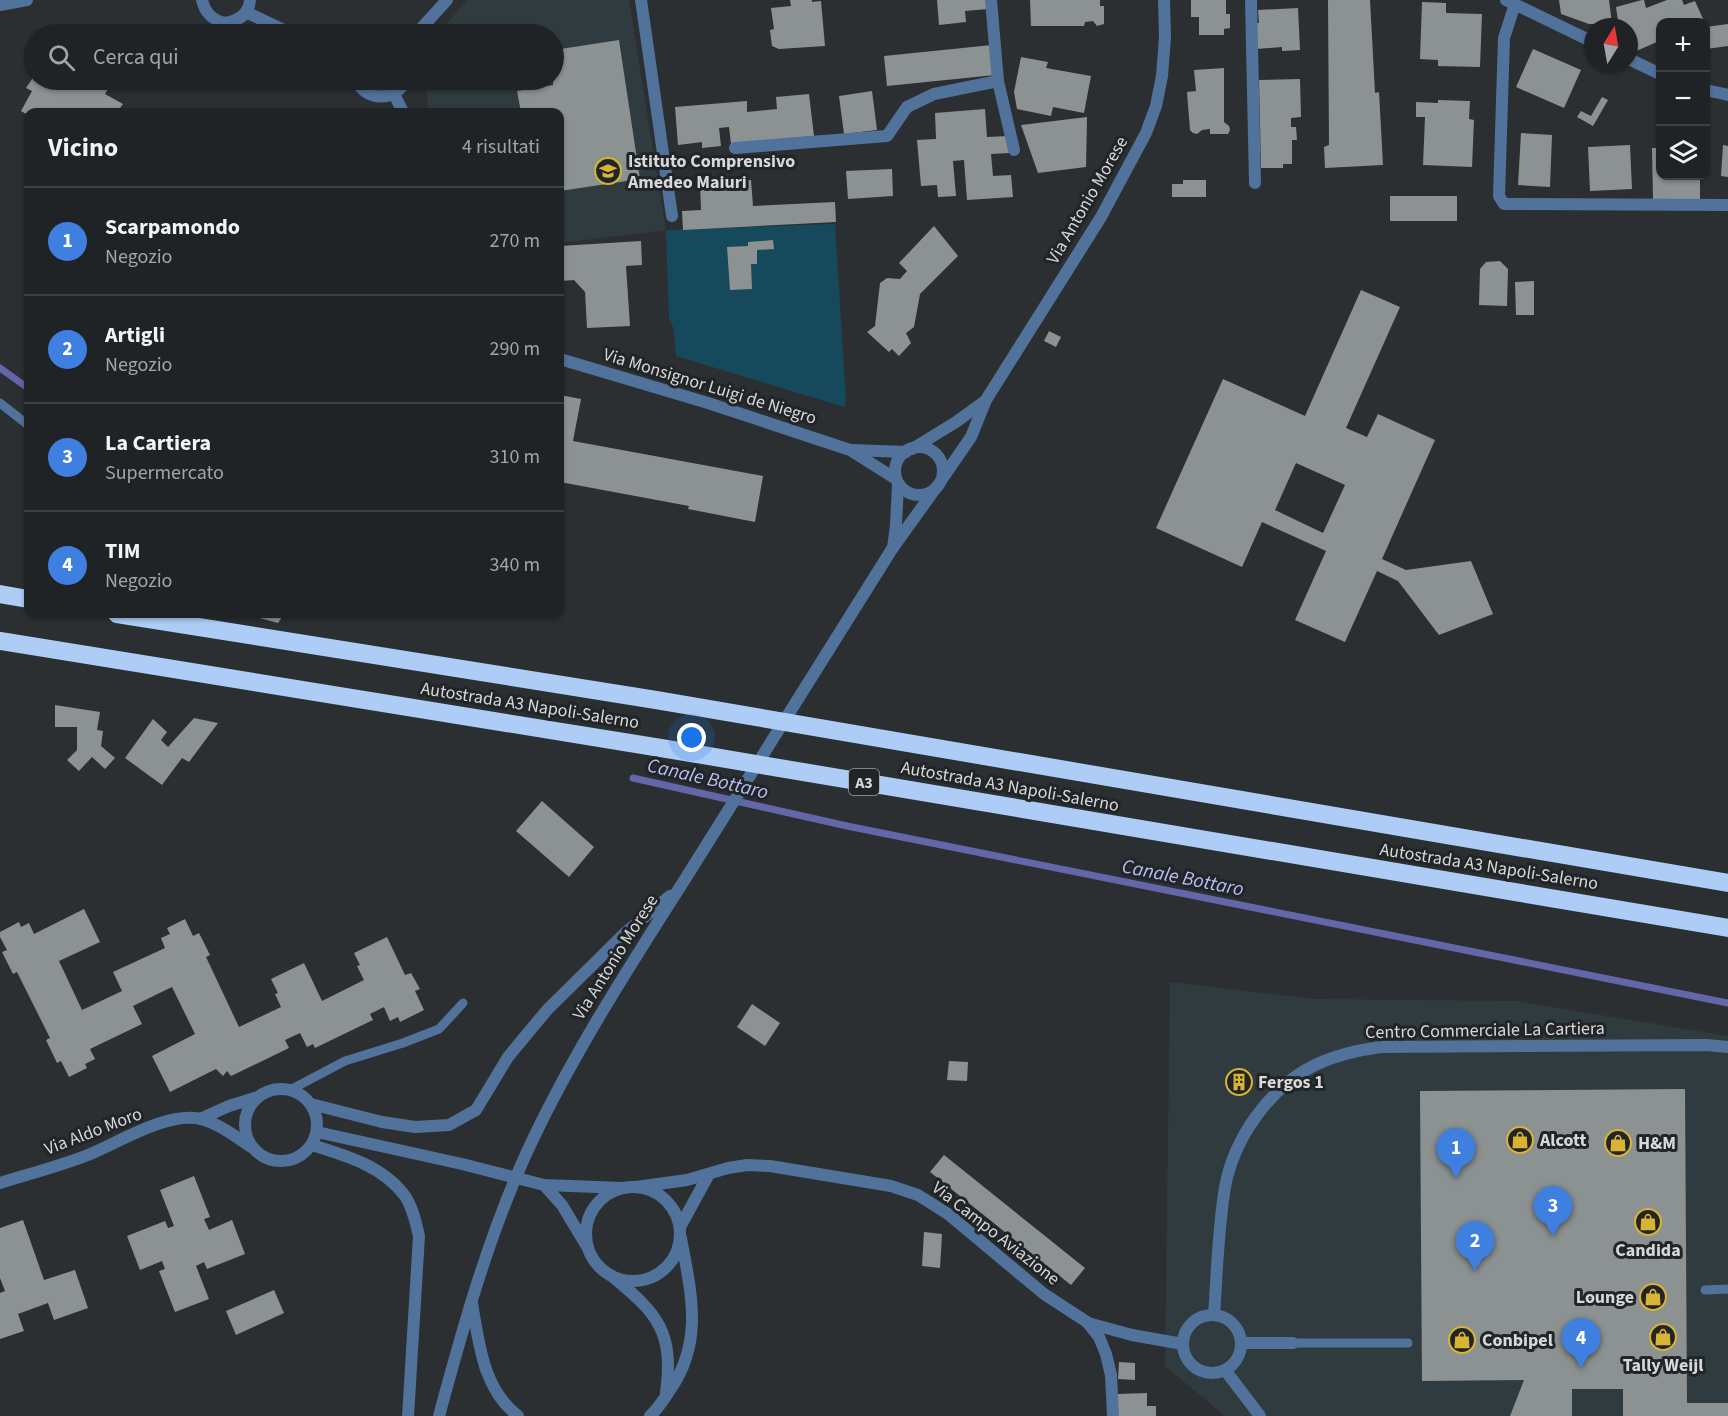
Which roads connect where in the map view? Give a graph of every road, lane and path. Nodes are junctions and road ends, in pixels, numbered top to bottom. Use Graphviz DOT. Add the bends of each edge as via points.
graph roads {
  1 [pos="27,0"];
  2 [pos="202,0"];
  3 [pos="250,0"];
  4 [pos="447,0"];
  5 [pos="641,0"];
  6 [pos="992,0"];
  7 [pos="1164,0"];
  8 [pos="1251,0"];
  9 [pos="1510,2"];
  10 [pos="0,5"];
  11 [pos="246,12"];
  12 [pos="271,24"];
  13 [pos="425,24"];
  14 [pos="1584,38"];
  15 [pos="1638,63"];
  16 [pos="1656,72"];
  17 [pos="998,81"];
  18 [pos="363,90"];
  19 [pos="399,90"];
  20 [pos="1710,91"];
  21 [pos="394,94"];
  22 [pos="1728,95"];
  23 [pos="401,108"];
  24 [pos="735,148"];
  25 [pos="1014,150"];
  26 [pos="1255,183"];
  27 [pos="1728,205"];
  28 [pos="672,216"];
  29 [pos="564,359"];
  30 [pos="986,400"];
  31 [pos="0,403"];
  32 [pos="24,422"];
  33 [pos="850,450"];
  34 [pos="909,450"];
  35 [pos="897,481"];
  36 [pos="940,482"];
  37 [pos="892,549"];
  38 [pos="0,594"];
  39 [pos="24,598"];
  40 [pos="142,618"];
  41 [pos="0,641"];
  42 [pos="1728,883"];
  43 [pos="678,890"];
  44 [pos="1728,928"];
  45 [pos="463,1003"];
  46 [pos="1728,1047"];
  47 [pos="290,1090"];
  48 [pos="258,1097"];
  49 [pos="310,1104"];
  50 [pos="200,1119"];
  51 [pos="317,1132"];
  52 [pos="312,1145"];
  53 [pos="253,1148"];
  54 [pos="709,1174"];
  55 [pos="0,1183"];
  56 [pos="544,1185"];
  57 [pos="630,1187"];
  58 [pos="681,1232"];
  59 [pos="588,1248"];
  60 [pos="613,1277"];
  61 [pos="1728,1289"];
  62 [pos="1705,1290"];
  63 [pos="471,1299"];
  64 [pos="1214,1315"];
  65 [pos="1087,1322"];
  66 [pos="1241,1343"];
  67 [pos="1293,1343"];
  68 [pos="1408,1343"];
  69 [pos="1183,1344"];
  70 [pos="1225,1370"];
  71 [pos="665,1397"];
  72 [pos="408,1416"];
  73 [pos="439,1416"];
  74 [pos="519,1416"];
  75 [pos="650,1416"];
  76 [pos="1113,1416"];
  77 [pos="1260,1416"];
  1 -- 10 [label="street"];
  2 -- 11 [label="street" via="209,15 224,23 240,19"];
  3 -- 11 [label="street"];
  4 -- 13 [label="street"];
  5 -- 28 [label="street"];
  6 -- 17 [label="street"];
  7 -- 30 [label="street, Via Antonio Morese" via="1162,76 1146,133 1101,217"];
  8 -- 26 [label="street"];
  9 -- 14 [label="street"];
  9 -- 27 [label="street" via="1504,38 1499,196 1504,204"];
  11 -- 12 [label="street"];
  15 -- 16 [label="street"];
  17 -- 24 [label="street" via="925,98 907,107 887,136"];
  17 -- 25 [label="street"];
  18 -- 21 [label="street" via="377,97"];
  19 -- 21 [label="street"];
  20 -- 22 [label="street"];
  21 -- 23 [label="street"];
  29 -- 33 [label="street, Via Monsignor Luigi de Niegro"];
  30 -- 34 [label="street, Via Antonio Morese"];
  30 -- 36 [label="street, Via Antonio Morese" via="971,437"];
  31 -- 32 [label="lane"];
  33 -- 34 [label="street"];
  33 -- 35 [label="street"];
  34 -- 35 [label="street, Via Antonio Morese" via="897,462"];
  34 -- 36 [label="street" via="919,447 933,452 942,464"];
  35 -- 36 [label="street" via="903,490 918,495 933,491"];
  35 -- 37 [label="street, Via Antonio Morese"];
  36 -- 37 [label="street, Via Antonio Morese"];
  37 -- 43 [label="street, Via Antonio Morese"];
  38 -- 39 [label="highway"];
  40 -- 42 [label="highway, Autostrada A3 Napoli-Salerno" via="667,702"];
  41 -- 44 [label="highway, Autostrada A3 Napoli-Salerno / A3" via="667,748"];
  43 -- 49 [label="street" via="624,933 547,1010 508,1057 476,1110 449,1125 415,1127"];
  43 -- 63 [label="street, Via Antonio Morese" via="568,1070 503,1207"];
  45 -- 47 [label="lane" via="439,1029 345,1061"];
  46 -- 64 [label="street, Centro Commerciale La Cartiera" via="1381,1047 1350,1052 1314,1066 1287,1083 1257,1115 1238,1148 1226,1185"];
  47 -- 48 [label="street" via="278,1089"];
  47 -- 49 [label="street"];
  48 -- 50 [label="street"];
  48 -- 53 [label="street" via="246,1116 247,1138"];
  49 -- 51 [label="street" via="316,1113"];
  50 -- 53 [label="street"];
  50 -- 55 [label="street, Via Aldo Moro" via="180,1119 146,1129 87,1155"];
  51 -- 52 [label="street"];
  51 -- 56 [label="street"];
  52 -- 53 [label="street" via="294,1159 283,1161 262,1156"];
  52 -- 72 [label="street" via="372,1168 405,1196 414,1216 419,1236"];
  54 -- 57 [label="street, Via Campo Aviazione"];
  54 -- 58 [label="street"];
  54 -- 65 [label="street, Via Campo Aviazione" via="747,1165 770,1166 891,1186 918,1195 948,1214 1044,1294"];
  56 -- 57 [label="street"];
  56 -- 59 [label="street" via="569,1215"];
  57 -- 58 [label="street" via="649,1189 670,1203"];
  57 -- 59 [label="street" via="606,1196 592,1210 586,1229"];
  58 -- 60 [label="street" via="678,1252 662,1272 639,1281"];
  58 -- 71 [label="street" via="691,1290 691,1341 686,1361"];
  59 -- 60 [label="street" via="593,1260"];
  60 -- 71 [label="street" via="644,1302 657,1319 668,1357"];
  61 -- 62 [label="lane"];
  63 -- 73 [label="street, Via Antonio Morese"];
  63 -- 74 [label="street" via="490,1382"];
  64 -- 66 [label="street" via="1231,1322"];
  64 -- 69 [label="street" via="1204,1316 1189,1326"];
  65 -- 69 [label="street"];
  65 -- 76 [label="street, Via Campo Aviazione" via="1106,1354"];
  66 -- 67 [label="street"];
  66 -- 70 [label="street" via="1239,1357"];
  67 -- 68 [label="lane"];
  69 -- 70 [label="street" via="1189,1362 1196,1368 1215,1373"];
  70 -- 77 [label="street"];
  71 -- 75 [label="street"];
}
